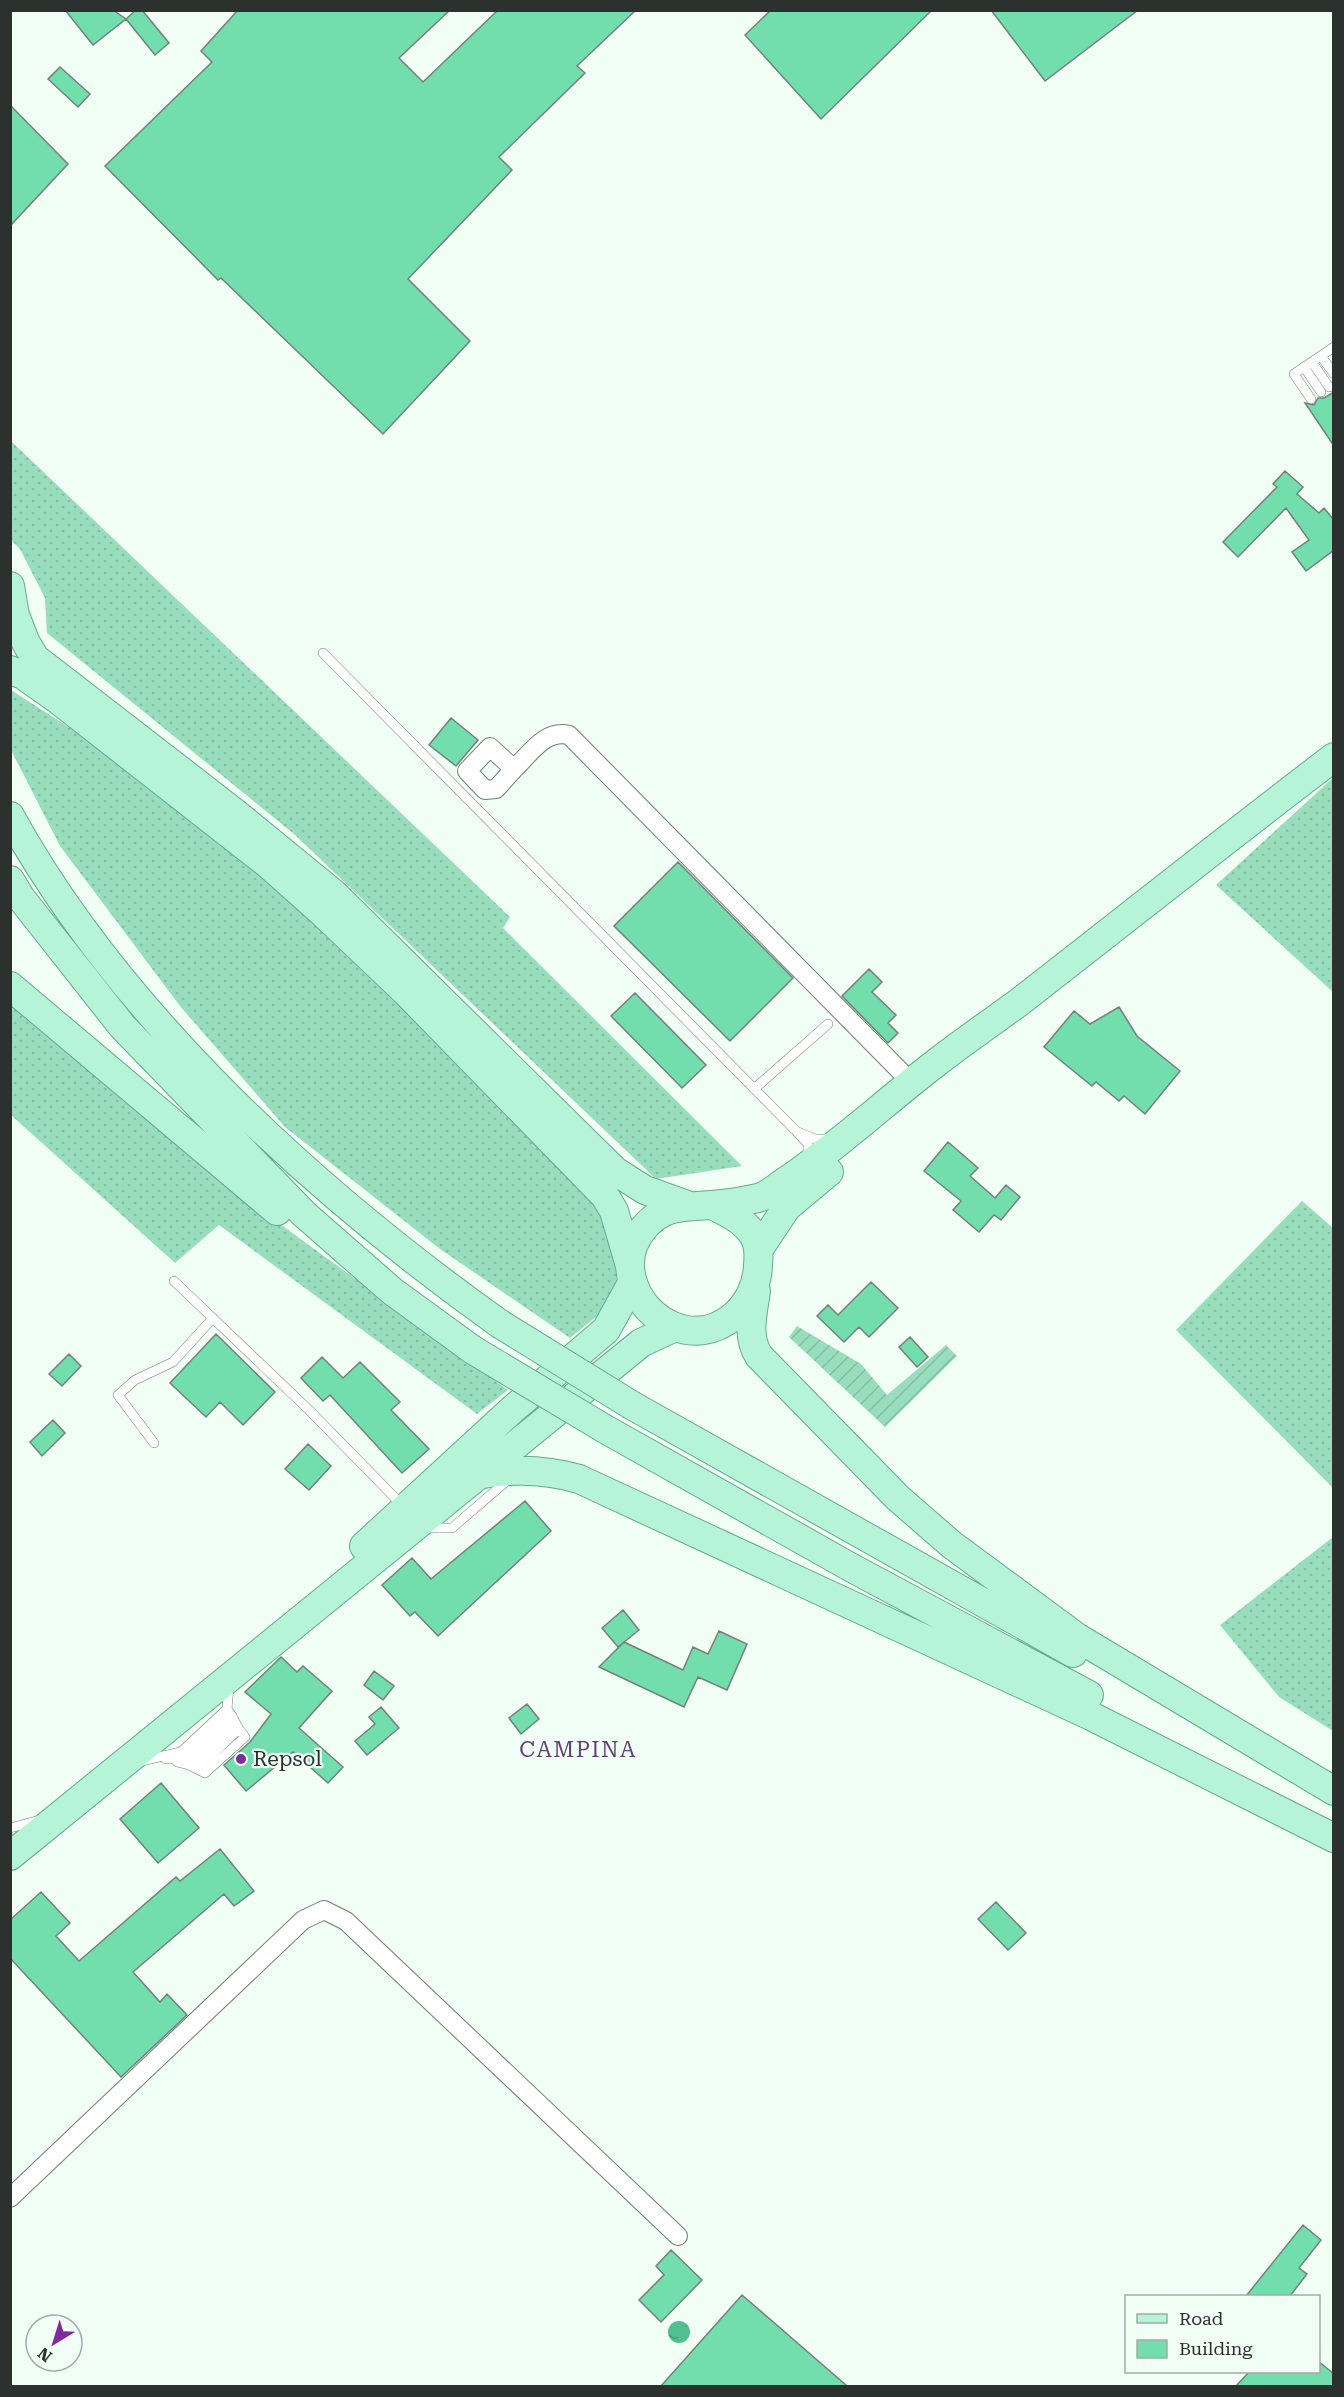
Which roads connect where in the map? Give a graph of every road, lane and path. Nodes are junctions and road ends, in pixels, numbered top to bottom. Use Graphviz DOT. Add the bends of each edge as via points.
graph roads {
  1 [pos="1329,353"];
  2 [pos="1308,365"];
  3 [pos="1334,374"];
  4 [pos="1325,389"];
  5 [pos="1311,399"];
  6 [pos="10,586"];
  7 [pos="13,619"];
  8 [pos="322,653"];
  9 [pos="10,670"];
  10 [pos="1334,757"];
  11 [pos="514,769"];
  12 [pos="10,816"];
  13 [pos="10,880"];
  14 [pos="1165,887"];
  15 [pos="10,986"];
  16 [pos="828,1024"];
  17 [pos="912,1083"];
  18 [pos="754,1089"];
  19 [pos="796,1131"];
  20 [pos="842,1138"];
  21 [pos="804,1169"];
  22 [pos="699,1205"];
  23 [pos="758,1260"];
  24 [pos="631,1274"];
  25 [pos="174,1281"];
  26 [pos="392,1291"];
  27 [pos="213,1318"];
  28 [pos="675,1327"];
  29 [pos="154,1443"];
  30 [pos="519,1469"];
  31 [pos="477,1475"];
  32 [pos="409,1520"];
  33 [pos="231,1676"];
  34 [pos="233,1719"];
  35 [pos="152,1758"];
  36 [pos="169,1760"];
  37 [pos="119,1767"];
  38 [pos="193,1767"];
  39 [pos="89,1791"];
  40 [pos="1334,1792"];
  41 [pos="62,1813"];
  42 [pos="10,1828"];
  43 [pos="1334,1828"];
  44 [pos="1334,1838"];
  45 [pos="10,1856"];
  46 [pos="10,2198"];
  47 [pos="678,2236"];
  1 -- 2 [label="lane"];
  1 -- 3 [label="lane"];
  2 -- 4 [label="lane"];
  2 -- 5 [label="lane" via="1294,374"];
  6 -- 7 [label="main road"];
  7 -- 22 [label="main road" via="36,657 333,893 615,1171 645,1190"];
  8 -- 18 [label="lane"];
  9 -- 24 [label="main road" via="57,699 268,864 406,992 605,1196 614,1210"];
  10 -- 14 [label="main road"];
  11 -- 17 [label="street" via="546,738 558,732 569,735"];
  12 -- 40 [label="main road, bridge" via="37,863 164,1028 331,1193 402,1252 500,1324 633,1406 993,1610"];
  13 -- 26 [label="main road" via="122,1026 304,1214"];
  14 -- 17 [label="main road"];
  14 -- 23 [label="main road" via="1028,1011 787,1207"];
  15 -- 26 [label="main road" via="298,1228 343,1262"];
  16 -- 18 [label="lane"];
  17 -- 20 [label="main road"];
  18 -- 19 [label="lane"];
  19 -- 20 [label="lane" via="815,1139"];
  19 -- 21 [label="lane" via="808,1144"];
  20 -- 21 [label="main road"];
  21 -- 22 [label="main road" via="762,1197"];
  22 -- 23 [label="main road" via="734,1216 745,1225"];
  22 -- 24 [label="main road" via="656,1217 642,1230 633,1247"];
  23 -- 28 [label="main road" via="755,1289 732,1319 706,1328"];
  23 -- 40 [label="main road" via="752,1346 779,1379 898,1498 952,1545 1078,1638"];
  24 -- 28 [label="main road" via="647,1308"];
  24 -- 32 [label="main road" via="606,1330 514,1408"];
  25 -- 27 [label="lane"];
  26 -- 43 [label="main road, bridge" via="473,1350 605,1429 852,1568"];
  27 -- 29 [label="lane" via="173,1362 135,1380 118,1395"];
  27 -- 32 [label="lane" via="309,1410"];
  28 -- 31 [label="main road" via="641,1343"];
  30 -- 31 [label="main road"];
  30 -- 32 [label="lane" via="452,1528"];
  30 -- 44 [label="main road" via="558,1472 579,1479 1090,1716"];
  31 -- 32 [label="main road"];
  32 -- 33 [label="main road"];
  32 -- 39 [label="main road"];
  33 -- 34 [label="lane"];
  33 -- 37 [label="main road"];
  34 -- 35 [label="lane" via="182,1752"];
  34 -- 36 [label="lane" via="186,1759"];
  34 -- 38 [label="lane"];
  34 -- 38 [label="lane" via="244,1737 205,1773"];
  35 -- 36 [label="lane"];
  35 -- 37 [label="lane"];
  36 -- 38 [label="lane"];
  37 -- 39 [label="main road"];
  39 -- 41 [label="main road"];
  41 -- 42 [label="lane"];
  41 -- 45 [label="main road"];
  46 -- 47 [label="street" via="303,1920 324,1910 346,1921"];
}
